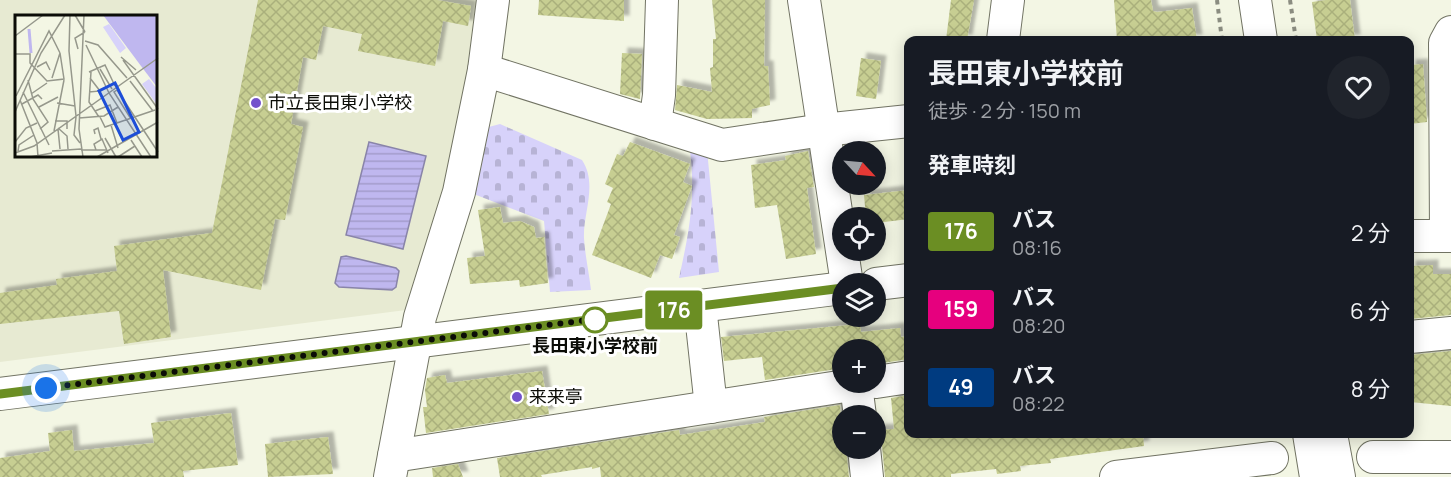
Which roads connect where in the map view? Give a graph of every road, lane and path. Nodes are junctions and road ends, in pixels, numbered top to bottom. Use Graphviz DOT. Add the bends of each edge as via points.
graph roads {
  1 [pos="493,0"];
  2 [pos="662,0"];
  3 [pos="804,0"];
  4 [pos="1008,0"];
  5 [pos="1217,0"];
  6 [pos="1255,0"];
  7 [pos="1290,0"];
  8 [pos="1451,32"];
  9 [pos="1004,36"];
  10 [pos="1222,36"];
  11 [pos="1260,36"];
  12 [pos="1295,36"];
  13 [pos="484,70"];
  14 [pos="904,122"];
  15 [pos="655,124"];
  16 [pos="823,130"];
  17 [pos="1414,236"];
  18 [pos="1449,236"];
  19 [pos="845,273"];
  20 [pos="904,281"];
  21 [pos="886,283"];
  22 [pos="832,289"];
  23 [pos="699,306"];
  24 [pos="1451,333"];
  25 [pos="1414,337"];
  26 [pos="414,343"];
  27 [pos="904,378"];
  28 [pos="886,380"];
  29 [pos="832,389"];
  30 [pos="0,394"];
  31 [pos="711,407"];
  32 [pos="1310,438"];
  33 [pos="1332,438"];
  34 [pos="1271,456"];
  35 [pos="1373,456"];
  36 [pos="1451,456"];
  37 [pos="865,459"];
  38 [pos="392,466"];
  39 [pos="867,477"];
  40 [pos="1116,477"];
  41 [pos="1316,477"];
  42 [pos="1339,477"];
  1 -- 13 [label="street"];
  2 -- 15 [label="street"];
  3 -- 16 [label="street"];
  4 -- 9 [label="street"];
  5 -- 10 [label="path"];
  6 -- 11 [label="street"];
  7 -- 12 [label="path"];
  8 -- 18 [label="street" via="1445,43"];
  13 -- 15 [label="street"];
  13 -- 26 [label="street" via="459,192"];
  14 -- 16 [label="street"];
  15 -- 16 [label="street" via="722,144"];
  16 -- 19 [label="street"];
  17 -- 18 [label="street"];
  20 -- 21 [label="street"];
  22 -- 23 [label="street"];
  23 -- 26 [label="street"];
  23 -- 31 [label="street"];
  24 -- 25 [label="street"];
  26 -- 30 [label="street"];
  26 -- 38 [label="street"];
  27 -- 28 [label="street"];
  29 -- 31 [label="street"];
  31 -- 38 [label="street"];
  32 -- 41 [label="street"];
  33 -- 42 [label="street"];
  34 -- 40 [label="street"];
  35 -- 36 [label="street"];
  37 -- 39 [label="street"];
}
